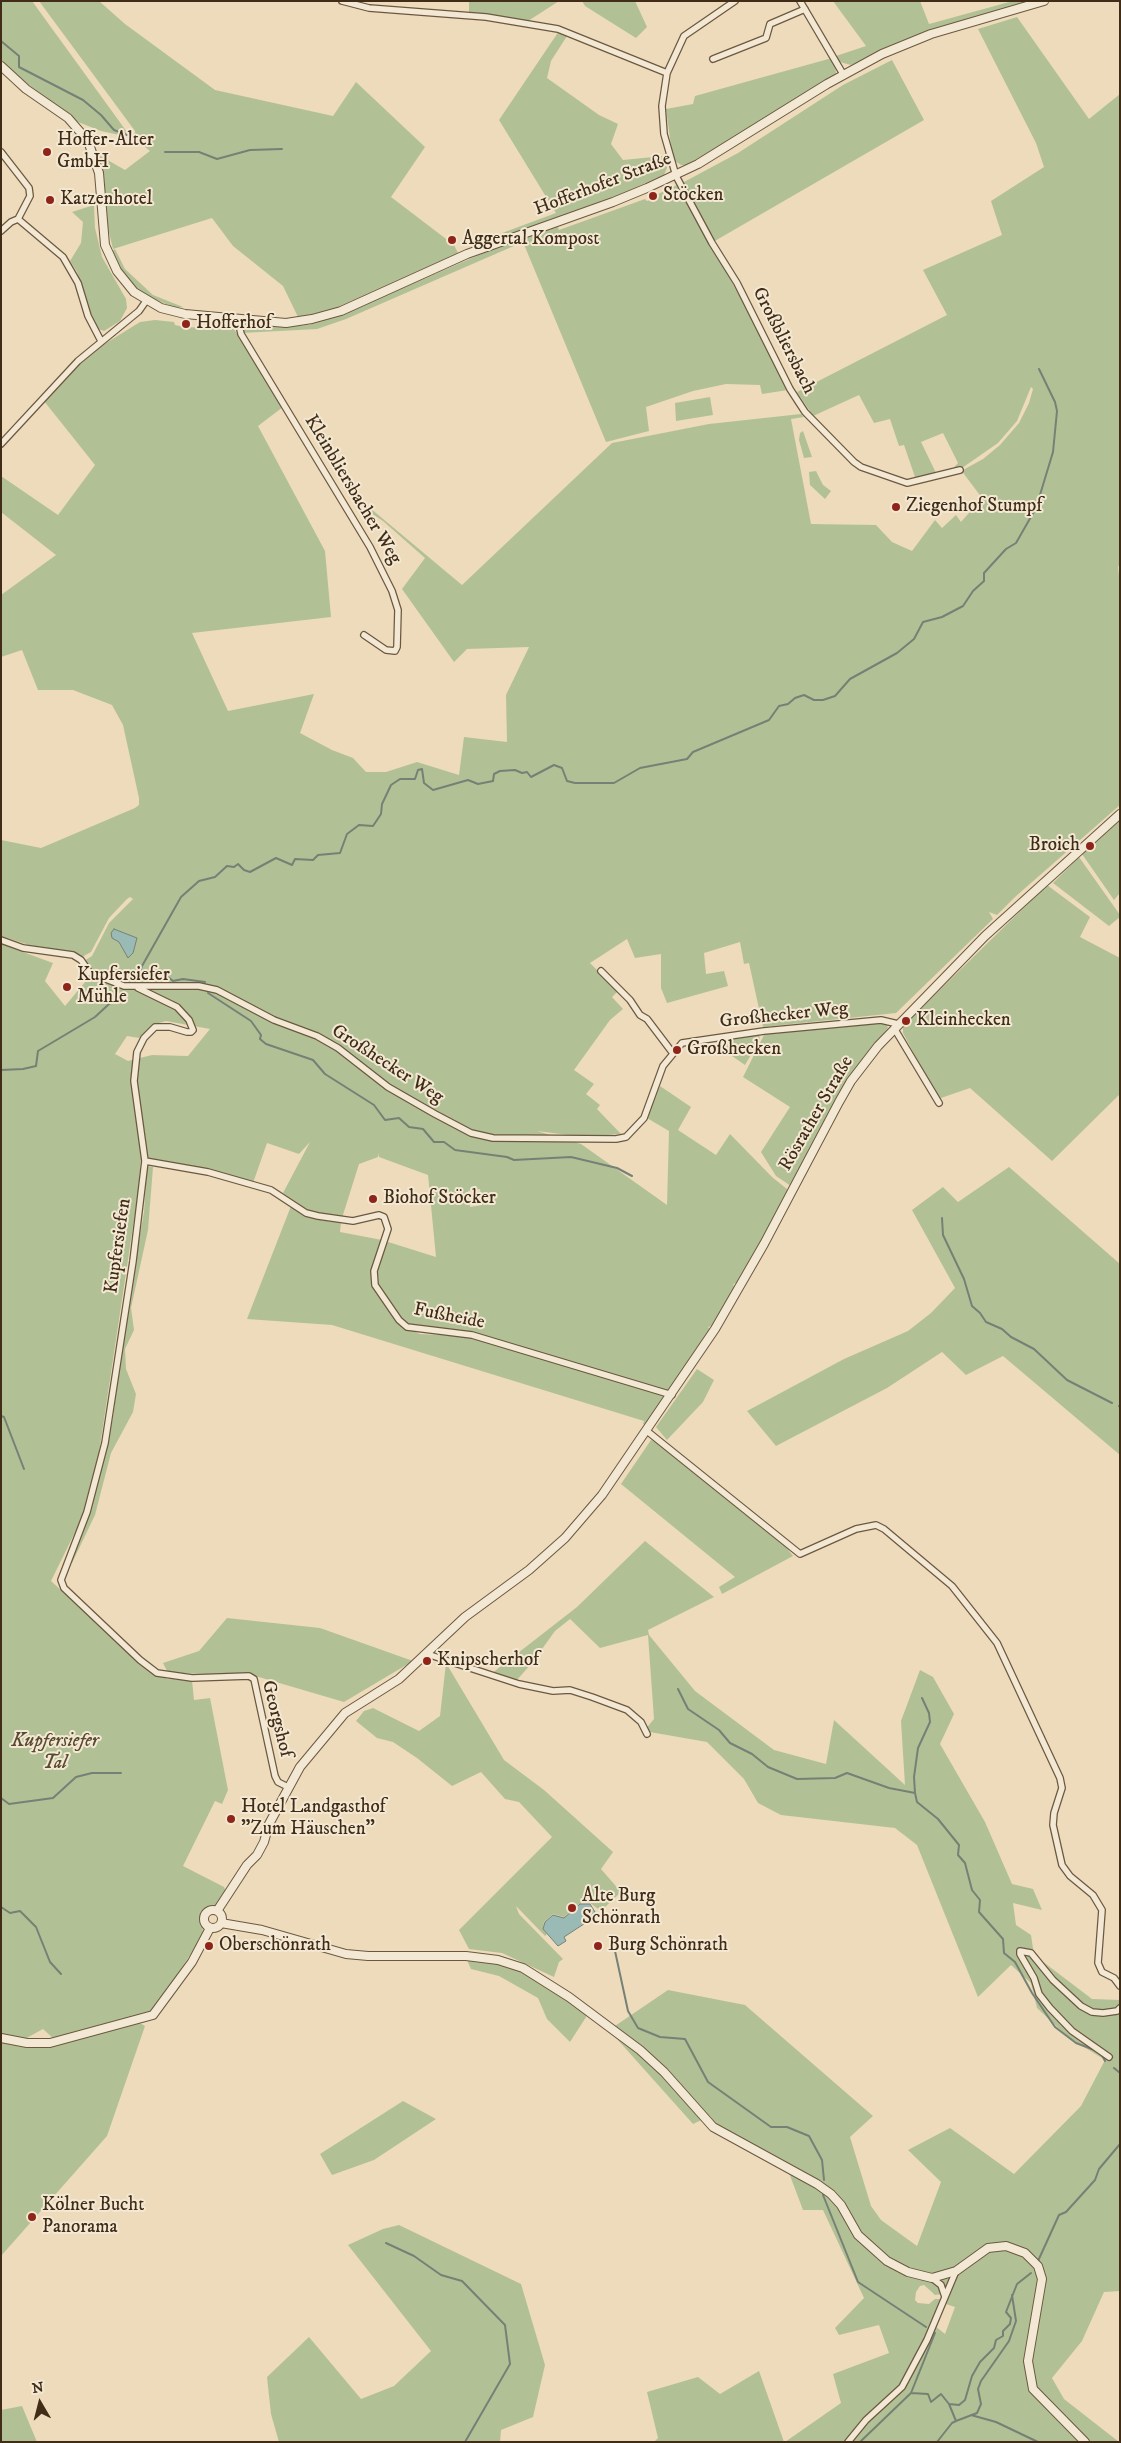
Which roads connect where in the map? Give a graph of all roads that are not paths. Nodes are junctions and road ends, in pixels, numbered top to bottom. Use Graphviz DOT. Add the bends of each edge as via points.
graph roads {
  1 [pos="342,1"];
  2 [pos="735,1"];
  3 [pos="800,1"];
  4 [pos="1044,1"];
  5 [pos="805,9"];
  6 [pos="713,59"];
  7 [pos="1,66"];
  8 [pos="667,73"];
  9 [pos="843,74"];
  10 [pos="1,152"];
  11 [pos="676,176"];
  12 [pos="18,219"];
  13 [pos="1,231"];
  14 [pos="146,301"];
  15 [pos="238,320"];
  16 [pos="101,341"];
  17 [pos="1,444"];
  18 [pos="960,470"];
  19 [pos="364,635"];
  20 [pos="1120,814"];
  21 [pos="1,940"];
  22 [pos="601,971"];
  23 [pos="138,988"];
  24 [pos="897,1028"];
  25 [pos="672,1052"];
  26 [pos="939,1103"];
  27 [pos="145,1161"];
  28 [pos="672,1394"];
  29 [pos="648,1431"];
  30 [pos="427,1654"];
  31 [pos="206,1677"];
  32 [pos="647,1734"];
  33 [pos="288,1787"];
  34 [pos="217,1912"];
  35 [pos="221,1923"];
  36 [pos="210,1928"];
  37 [pos="1120,1986"];
  38 [pos="1120,2008"];
  39 [pos="1,2038"];
  40 [pos="1109,2056"];
  41 [pos="956,2271"];
  42 [pos="932,2278"];
  43 [pos="945,2299"];
  44 [pos="848,2442"];
  45 [pos="1085,2442"];
  1 -- 8 [label="street" via="369,8 486,17 558,28"];
  2 -- 8 [label="street" via="684,36"];
  3 -- 5 [label="street"];
  4 -- 9 [label="street, Hofferhofer Straße" via="931,34"];
  5 -- 6 [label="street" via="770,24 766,38"];
  5 -- 9 [label="street"];
  7 -- 14 [label="street, Hofferhofer Straße" via="26,89 68,118 88,141 99,173 102,225 108,253 124,281"];
  8 -- 11 [label="street" via="662,106 664,134"];
  9 -- 11 [label="street, Hofferhofer Straße"];
  10 -- 12 [label="street" via="29,188 30,196"];
  11 -- 15 [label="street, Hofferhofer Straße" via="476,251 341,311 286,322"];
  11 -- 18 [label="street, Großbliersbach" via="805,412 861,467 907,483"];
  12 -- 13 [label="street"];
  12 -- 16 [label="street" via="64,257 78,282 88,316"];
  14 -- 15 [label="street, Hofferhofer Straße" via="188,315"];
  14 -- 16 [label="street" via="139,311"];
  15 -- 19 [label="street, Kleinbliersbacher Weg" via="241,334 370,547 392,591 398,610 395,651 386,650"];
  16 -- 17 [label="street" via="58,380"];
  20 -- 24 [label="street, Rösrather Straße" via="985,936"];
  21 -- 23 [label="street, Großhecker Weg" via="23,948 73,955 82,960 90,972 124,986"];
  22 -- 25 [label="street" via="647,1019"];
  23 -- 25 [label="street, Großhecker Weg" via="199,986 217,990 338,1048 405,1098 479,1136 538,1140 626,1137 644,1118 663,1066"];
  23 -- 27 [label="street, Kupfersiefen" via="177,1007 193,1030 154,1027 137,1052 134,1081"];
  24 -- 25 [label="street, Großhecker Weg" via="881,1020 764,1031 682,1043"];
  24 -- 26 [label="street"];
  24 -- 28 [label="street, Rösrather Straße" via="851,1081 743,1282"];
  27 -- 28 [label="street, Fußheide" via="208,1172 271,1190 306,1213 318,1216 353,1221 384,1217 388,1229 374,1271 375,1285 399,1320 408,1327 472,1335"];
  27 -- 31 [label="street, Kupfersiefen" via="105,1443 87,1512 61,1580 64,1588 152,1669 165,1675"];
  28 -- 29 [label="street, Rösrather Straße"];
  29 -- 30 [label="street, Rösrather Straße" via="602,1495 565,1538 529,1570 464,1617"];
  29 -- 37 [label="street" via="800,1554 856,1529 876,1525 952,1586 997,1643 1060,1778 1062,1788 1053,1825 1062,1865 1102,1910 1098,1963 1102,1972 1114,1978"];
  30 -- 32 [label="street" via="519,1684 553,1692 570,1690 592,1697 634,1715"];
  30 -- 33 [label="street, Rösrather Straße" via="400,1678 353,1706 340,1718"];
  31 -- 33 [label="street, Georgshof" via="249,1676 254,1679 275,1776 278,1782"];
  33 -- 34 [label="street" via="257,1855"];
  34 -- 35 [label="street"];
  34 -- 36 [label="street" via="210,1911 205,1916 205,1923"];
  35 -- 36 [label="street"];
  35 -- 42 [label="street" via="262,1930 346,1954 466,1956 498,1960 522,1968 569,1997 640,2050 713,2128 831,2194 858,2235 886,2261 908,2272"];
  36 -- 39 [label="street" via="192,1962 153,2015 50,2044"];
  38 -- 40 [label="street" via="1103,2013 1081,2006 1031,1953 1020,1951 1046,2004 1072,2030"];
  41 -- 42 [label="street"];
  41 -- 43 [label="street"];
  41 -- 45 [label="street" via="988,2248 1006,2246 1025,2253 1038,2266 1042,2279 1028,2361 1033,2389"];
  42 -- 43 [label="street" via="941,2285"];
  43 -- 44 [label="street" via="902,2387 866,2420"];
}
